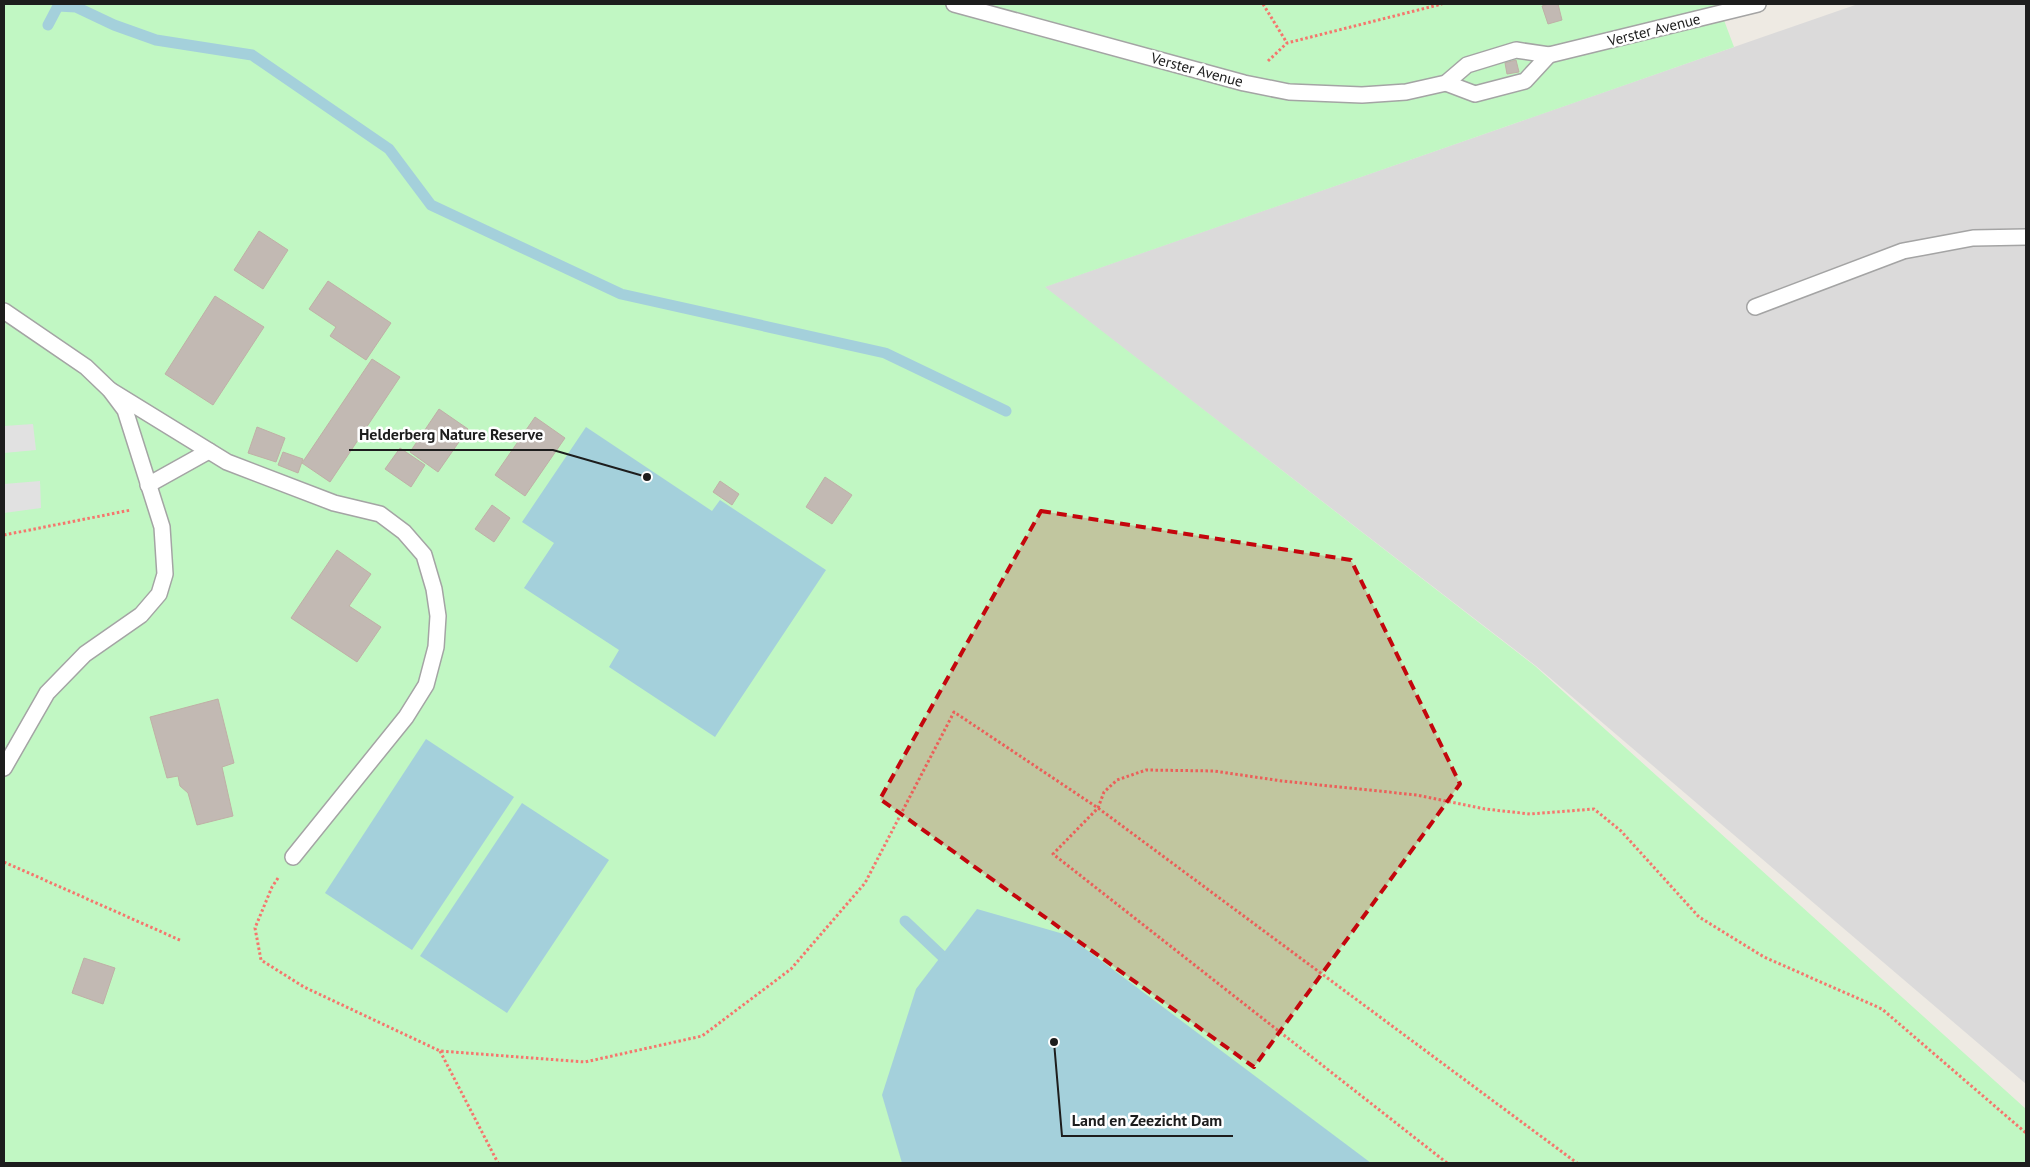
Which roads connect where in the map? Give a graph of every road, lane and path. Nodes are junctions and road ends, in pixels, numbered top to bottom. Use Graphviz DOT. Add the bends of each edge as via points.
graph roads {
  1 [pos="954,4"];
  2 [pos="1263,4"];
  3 [pos="1442,4"];
  4 [pos="1758,4"];
  5 [pos="1287,43"];
  6 [pos="1550,56"];
  7 [pos="1244,83"];
  8 [pos="1446,83"];
  9 [pos="2026,238"];
  10 [pos="1755,307"];
  11 [pos="4,311"];
  12 [pos="110,390"];
  13 [pos="209,451"];
  14 [pos="148,485"];
  15 [pos="156,505"];
  16 [pos="4,535"];
  17 [pos="4,768"];
  18 [pos="1098,808"];
  19 [pos="293,857"];
  20 [pos="4,862"];
  21 [pos="182,941"];
  22 [pos="440,1051"];
  23 [pos="2026,1133"];
  24 [pos="498,1163"];
  25 [pos="1447,1163"];
  26 [pos="1576,1163"];
  1 -- 7 [label="lane, Verster Avenue"];
  2 -- 5 [label="path"];
  3 -- 5 [label="path"];
  4 -- 6 [label="lane, Verster Avenue"];
  5 -- 7 [label="path"];
  6 -- 8 [label="lane, Verster Avenue" via="1516,50 1467,64"];
  6 -- 8 [label="lane" via="1525,81 1476,94"];
  7 -- 8 [label="lane, Verster Avenue" via="1289,92 1362,95 1406,92"];
  9 -- 10 [label="lane" via="1973,238 1903,251"];
  11 -- 12 [label="lane" via="86,367"];
  12 -- 13 [label="lane"];
  12 -- 14 [label="lane" via="125,410"];
  13 -- 14 [label="lane"];
  13 -- 19 [label="lane" via="227,462 277,482 334,503 380,514 404,532 424,555 434,590 438,616 436,648 426,685 406,717"];
  14 -- 15 [label="lane"];
  15 -- 16 [label="path"];
  15 -- 17 [label="lane" via="162,527 165,574 159,594 141,615 85,654 47,693"];
  18 -- 22 [label="path" via="954,712 865,883 790,969 702,1036 584,1062"];
  18 -- 23 [label="path" via="1104,792 1116,780 1146,770 1214,771 1417,795 1485,809 1530,814 1594,809 1621,831 1698,917 1764,958 1882,1009"];
  18 -- 25 [label="path" via="1053,854"];
  18 -- 26 [label="path"];
  19 -- 22 [label="path" via="272,887 255,928 261,960 304,986"];
  20 -- 21 [label="path"];
  22 -- 24 [label="path"];
}
